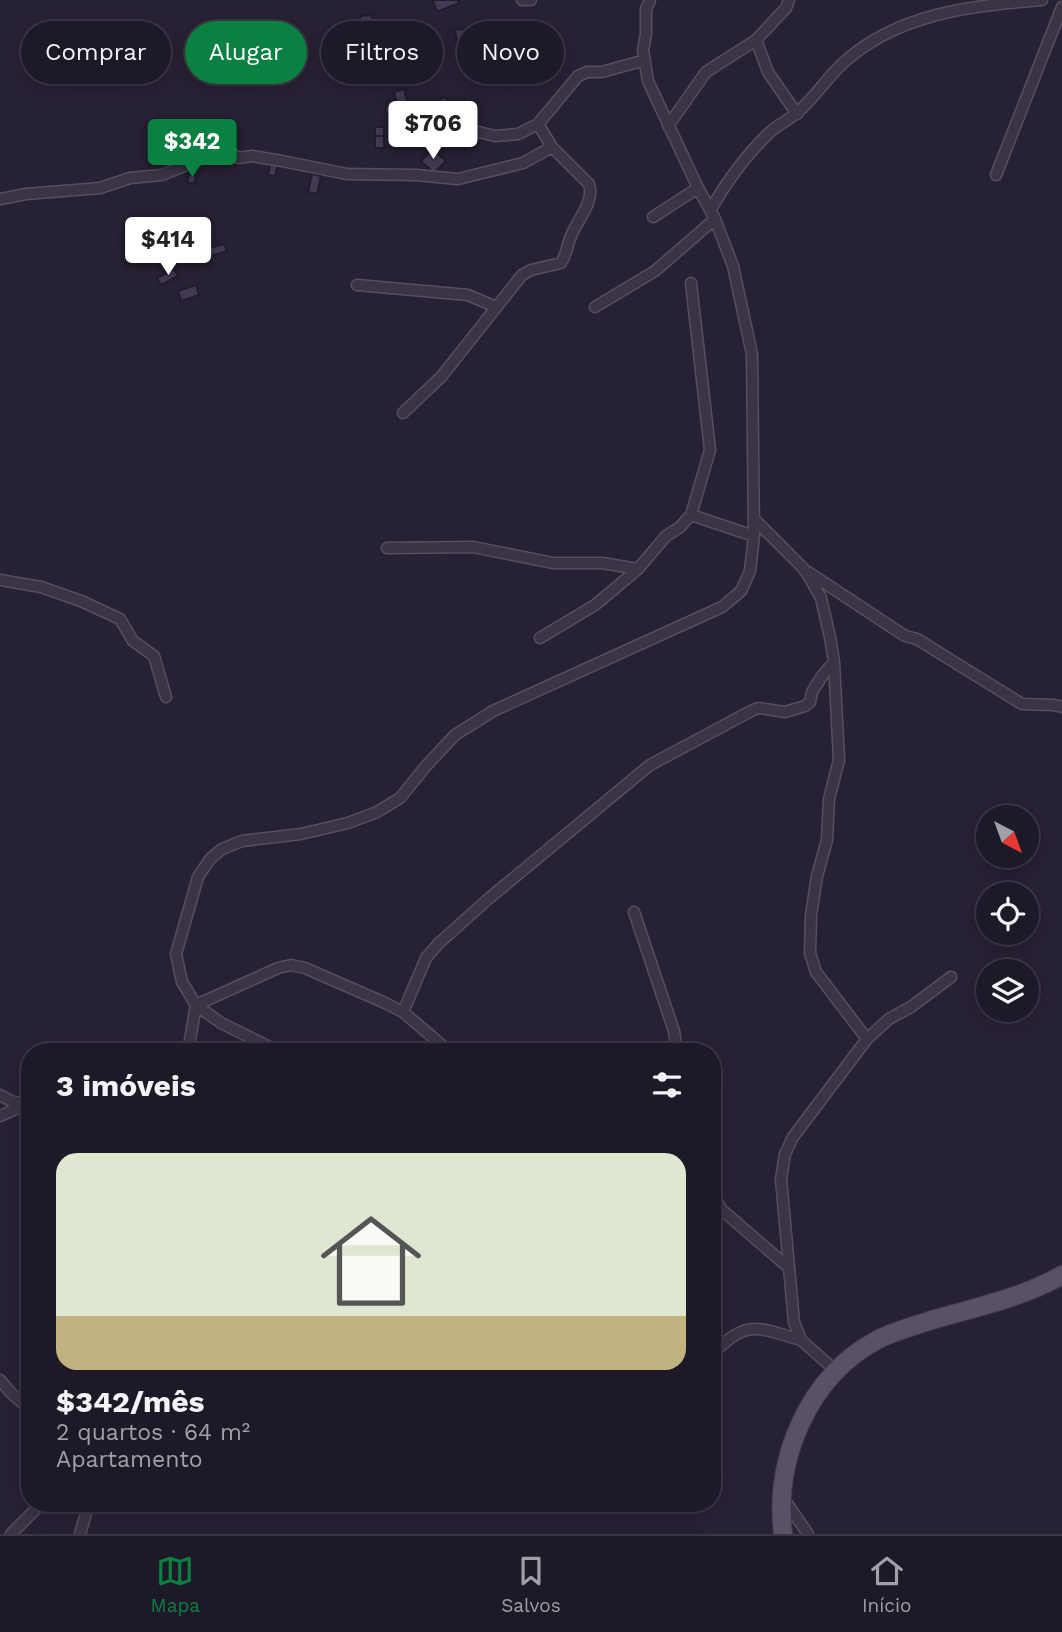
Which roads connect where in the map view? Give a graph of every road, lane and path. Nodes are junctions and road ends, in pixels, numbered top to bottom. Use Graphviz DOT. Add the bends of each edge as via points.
graph roads {
  1 [pos="522,0"];
  2 [pos="531,0"];
  3 [pos="650,0"];
  4 [pos="789,0"];
  5 [pos="1042,0"];
  6 [pos="1062,8"];
  7 [pos="757,40"];
  8 [pos="645,60"];
  9 [pos="797,114"];
  10 [pos="398,120"];
  11 [pos="538,124"];
  12 [pos="668,126"];
  13 [pos="552,146"];
  14 [pos="996,175"];
  15 [pos="698,188"];
  16 [pos="0,199"];
  17 [pos="713,214"];
  18 [pos="653,217"];
  19 [pos="691,283"];
  20 [pos="357,285"];
  21 [pos="496,307"];
  22 [pos="596,307"];
  23 [pos="402,413"];
  24 [pos="691,515"];
  25 [pos="754,519"];
  26 [pos="754,536"];
  27 [pos="387,548"];
  28 [pos="803,568"];
  29 [pos="638,569"];
  30 [pos="0,580"];
  31 [pos="540,638"];
  32 [pos="834,663"];
  33 [pos="166,697"];
  34 [pos="1062,707"];
  35 [pos="634,912"];
  36 [pos="951,977"];
  37 [pos="196,1005"];
  38 [pos="402,1012"];
  39 [pos="867,1038"];
  40 [pos="190,1043"];
  41 [pos="262,1043"];
  42 [pos="439,1043"];
  43 [pos="676,1043"];
  44 [pos="0,1096"];
  45 [pos="21,1104"];
  46 [pos="21,1107"];
  47 [pos="0,1116"];
  48 [pos="721,1208"];
  49 [pos="788,1267"];
  50 [pos="1062,1275"];
  51 [pos="801,1340"];
  52 [pos="721,1346"];
  53 [pos="837,1372"];
  54 [pos="0,1380"];
  55 [pos="21,1403"];
  56 [pos="781,1494"];
  57 [pos="33,1512"];
  58 [pos="86,1512"];
  59 [pos="11,1534"];
  60 [pos="80,1534"];
  61 [pos="783,1534"];
  62 [pos="808,1534"];
  1 -- 2 [label="street"];
  3 -- 8 [label="street"];
  4 -- 7 [label="street"];
  5 -- 9 [label="street" via="984,5 901,25 843,63"];
  6 -- 14 [label="street"];
  7 -- 9 [label="street" via="768,72"];
  7 -- 12 [label="street" via="706,72"];
  8 -- 11 [label="street" via="578,76"];
  8 -- 12 [label="street" via="648,81"];
  9 -- 17 [label="street" via="771,131 741,162"];
  10 -- 11 [label="street" via="433,116 495,136 518,134"];
  11 -- 13 [label="street"];
  12 -- 15 [label="street"];
  13 -- 16 [label="street" via="523,163 458,179 347,174 218,152 162,175 130,178 100,188"];
  13 -- 21 [label="street" via="592,192 561,263 522,275"];
  15 -- 17 [label="street"];
  15 -- 18 [label="street"];
  17 -- 22 [label="street" via="655,271"];
  17 -- 25 [label="street" via="733,266 752,354"];
  19 -- 24 [label="street" via="710,450"];
  20 -- 21 [label="street" via="468,296"];
  21 -- 23 [label="street" via="441,377"];
  24 -- 26 [label="street"];
  24 -- 29 [label="street"];
  25 -- 26 [label="street"];
  25 -- 28 [label="street"];
  26 -- 37 [label="street" via="750,571 741,591 722,607 493,711 455,735 400,798 377,812 301,834 242,841 210,859 198,877 176,954 182,982"];
  27 -- 29 [label="street" via="473,547 553,563"];
  28 -- 32 [label="street" via="821,598"];
  28 -- 34 [label="street" via="905,636 1022,704"];
  29 -- 31 [label="street" via="595,605"];
  30 -- 33 [label="street" via="41,587 120,619 133,641 154,656"];
  32 -- 38 [label="street" via="805,706 785,712 753,710 650,765 438,944 418,972"];
  32 -- 39 [label="street" via="839,760 811,915 810,953 816,972"];
  35 -- 43 [label="street"];
  36 -- 39 [label="street"];
  37 -- 38 [label="street" via="291,965"];
  37 -- 40 [label="street"];
  37 -- 41 [label="street"];
  38 -- 42 [label="street"];
  39 -- 49 [label="street" via="804,1120 785,1154 781,1179"];
  44 -- 45 [label="street"];
  46 -- 47 [label="street"];
  48 -- 49 [label="street"];
  49 -- 51 [label="street" via="794,1322"];
  50 -- 53 [label="main road" via="1029,1292 878,1339"];
  51 -- 52 [label="street" via="758,1328 733,1334"];
  51 -- 53 [label="street"];
  53 -- 56 [label="main road" via="800,1422"];
  54 -- 55 [label="street"];
  56 -- 61 [label="main road"];
  56 -- 62 [label="street"];
  57 -- 59 [label="street"];
  58 -- 60 [label="street"];
}
